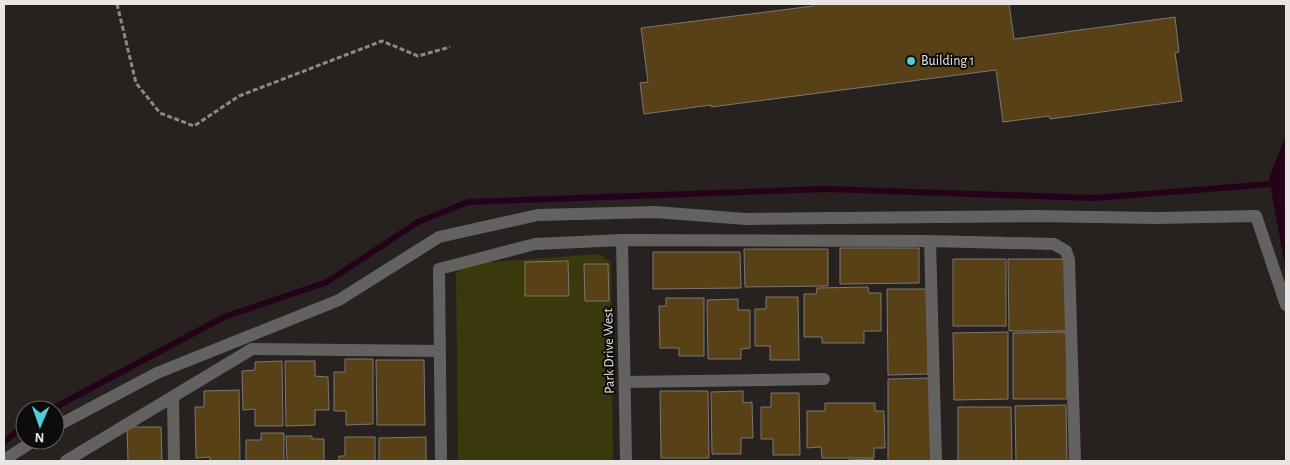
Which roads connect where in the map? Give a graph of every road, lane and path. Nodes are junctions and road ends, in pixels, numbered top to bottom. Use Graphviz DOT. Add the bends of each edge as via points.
graph roads {
  1 [pos="118,4"];
  2 [pos="450,47"];
  3 [pos="622,240"];
  4 [pos="930,241"];
  5 [pos="1286,305"];
  6 [pos="440,351"];
  7 [pos="824,379"];
  8 [pos="625,382"];
  9 [pos="173,397"];
  10 [pos="65,422"];
  11 [pos="20,450"];
  12 [pos="4,460"];
  13 [pos="66,461"];
  14 [pos="174,461"];
  15 [pos="441,461"];
  16 [pos="626,461"];
  17 [pos="936,461"];
  18 [pos="1075,461"];
  1 -- 2 [label="path" via="136,82 160,113 194,126 239,96 382,41 418,56"];
  3 -- 4 [label="street"];
  3 -- 6 [label="street" via="535,244 439,269"];
  3 -- 8 [label="street, Park Drive West"];
  4 -- 17 [label="street"];
  4 -- 18 [label="street" via="1054,244 1066,251 1069,260"];
  5 -- 10 [label="street" via="1256,216 746,219 655,212 538,215 439,237 340,300 157,373"];
  6 -- 9 [label="street" via="252,349"];
  6 -- 15 [label="street"];
  7 -- 8 [label="street"];
  8 -- 16 [label="street, Park Drive West"];
  9 -- 13 [label="street"];
  9 -- 14 [label="street"];
  11 -- 12 [label="street"];
}
